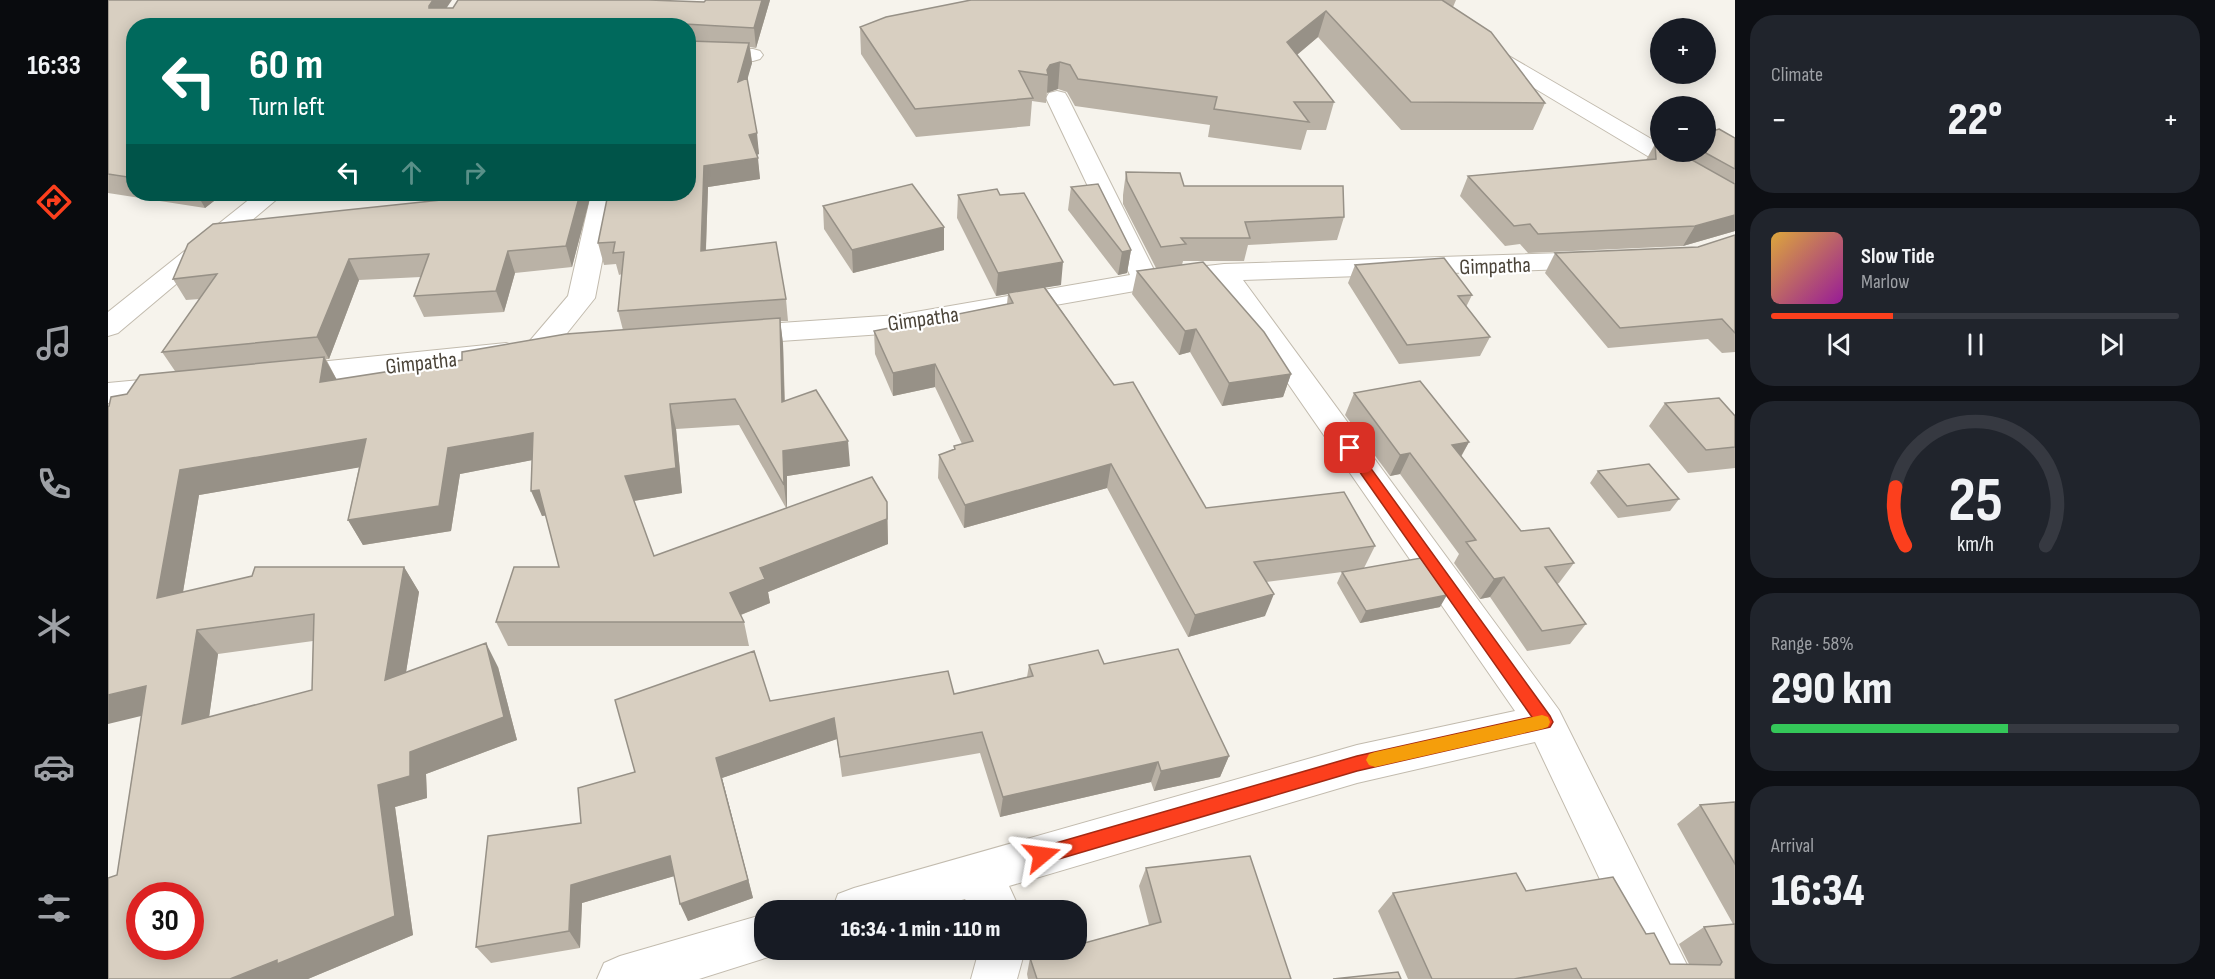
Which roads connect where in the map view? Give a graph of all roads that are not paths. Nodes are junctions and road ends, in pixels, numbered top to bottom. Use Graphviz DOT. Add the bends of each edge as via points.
graph roads {
  1 [pos="1408,0"];
  2 [pos="696,52"];
  3 [pos="753,54"];
  4 [pos="1057,98"];
  5 [pos="1735,198"];
  6 [pos="262,201"];
  7 [pos="602,201"];
  8 [pos="1626,259"];
  9 [pos="1224,272"];
  10 [pos="1146,281"];
  11 [pos="108,327"];
  12 [pos="712,337"];
  13 [pos="573,347"];
  14 [pos="538,350"];
  15 [pos="259,378"];
  16 [pos="201,384"];
  17 [pos="108,393"];
  18 [pos="1545,722"];
  19 [pos="975,875"];
  20 [pos="889,900"];
  21 [pos="991,900"];
  22 [pos="754,940"];
  23 [pos="999,960"];
  24 [pos="621,979"];
  25 [pos="994,979"];
  26 [pos="1671,979"];
  1 -- 5 [label="street" via="1476,45"];
  2 -- 3 [label="street"];
  4 -- 10 [label="street"];
  6 -- 11 [label="street"];
  7 -- 14 [label="street" via="581,298"];
  8 -- 9 [label="street, Gimpatha"];
  9 -- 10 [label="street, Gimpatha"];
  9 -- 18 [label="street"];
  10 -- 12 [label="street, Gimpatha" via="898,324"];
  13 -- 14 [label="street, Gimpatha"];
  14 -- 15 [label="street, Gimpatha"];
  16 -- 17 [label="street"];
  18 -- 19 [label="street" via="1357,764"];
  18 -- 26 [label="street"];
  19 -- 20 [label="street"];
  19 -- 21 [label="street"];
  22 -- 24 [label="street"];
  23 -- 25 [label="street"];
}
